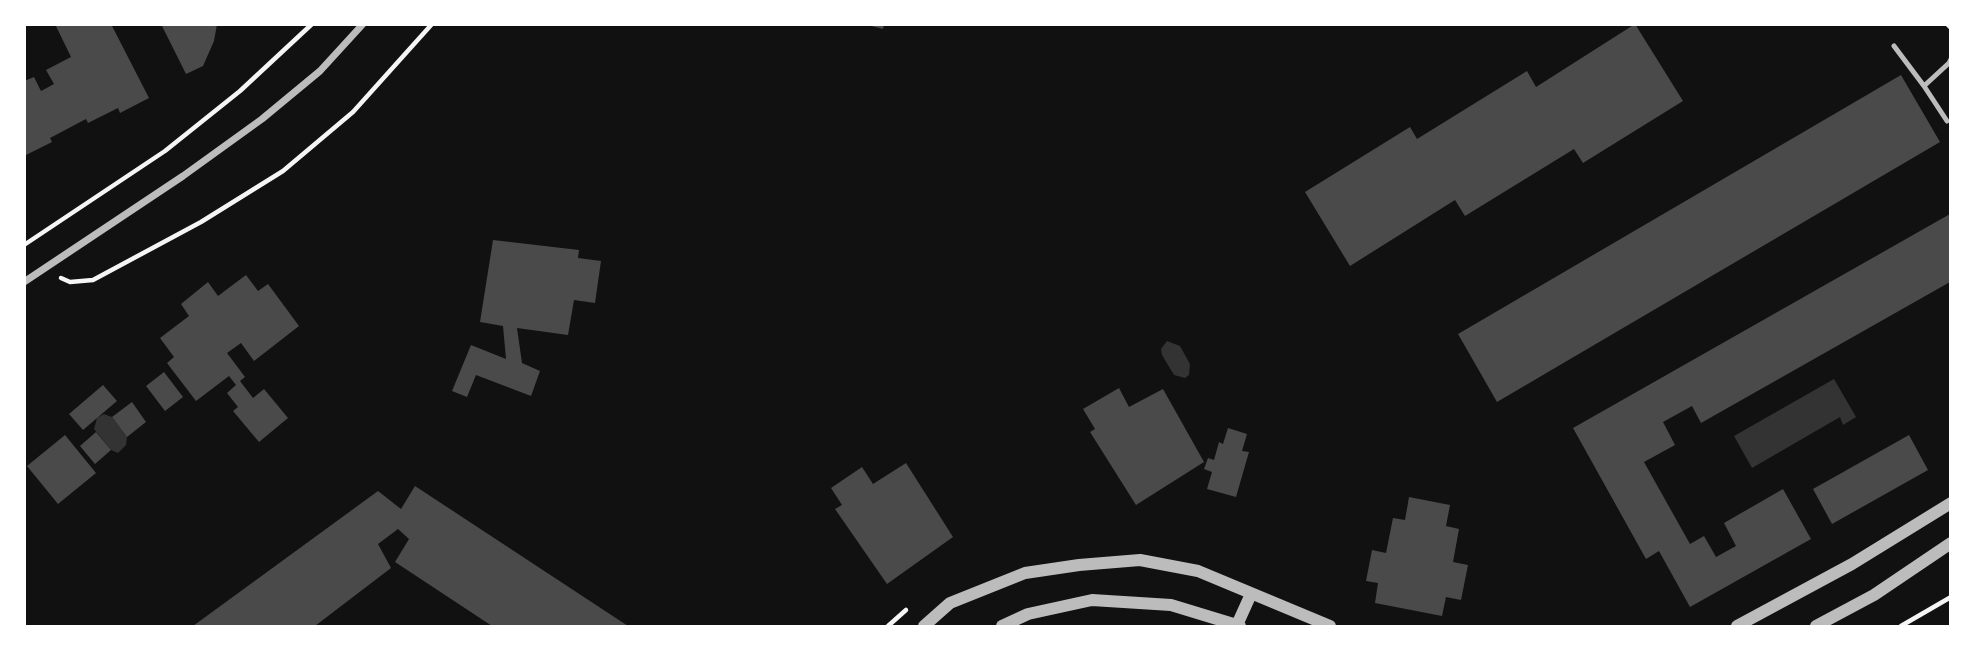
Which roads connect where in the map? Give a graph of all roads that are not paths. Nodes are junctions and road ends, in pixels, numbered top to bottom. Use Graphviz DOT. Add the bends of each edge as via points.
graph roads {
  1 [pos="363,24"];
  2 [pos="1895,46"];
  3 [pos="1950,62"];
  4 [pos="1924,86"];
  5 [pos="1947,121"];
  6 [pos="24,282"];
  7 [pos="1951,503"];
  8 [pos="1951,543"];
  9 [pos="1251,594"];
  10 [pos="924,626"];
  11 [pos="1002,626"];
  12 [pos="1239,626"];
  13 [pos="1330,626"];
  14 [pos="1737,626"];
  15 [pos="1816,626"];
  1 -- 6 [label="street" via="320,71 262,119"];
  2 -- 4 [label="lane"];
  3 -- 4 [label="lane"];
  4 -- 5 [label="lane"];
  7 -- 14 [label="street" via="1852,564"];
  8 -- 15 [label="street" via="1874,595"];
  9 -- 10 [label="street" via="1198,571 1140,560 1079,565 1025,573 950,603"];
  9 -- 12 [label="street"];
  9 -- 13 [label="street"];
  11 -- 12 [label="street" via="1028,614 1091,600 1171,605"];
}
